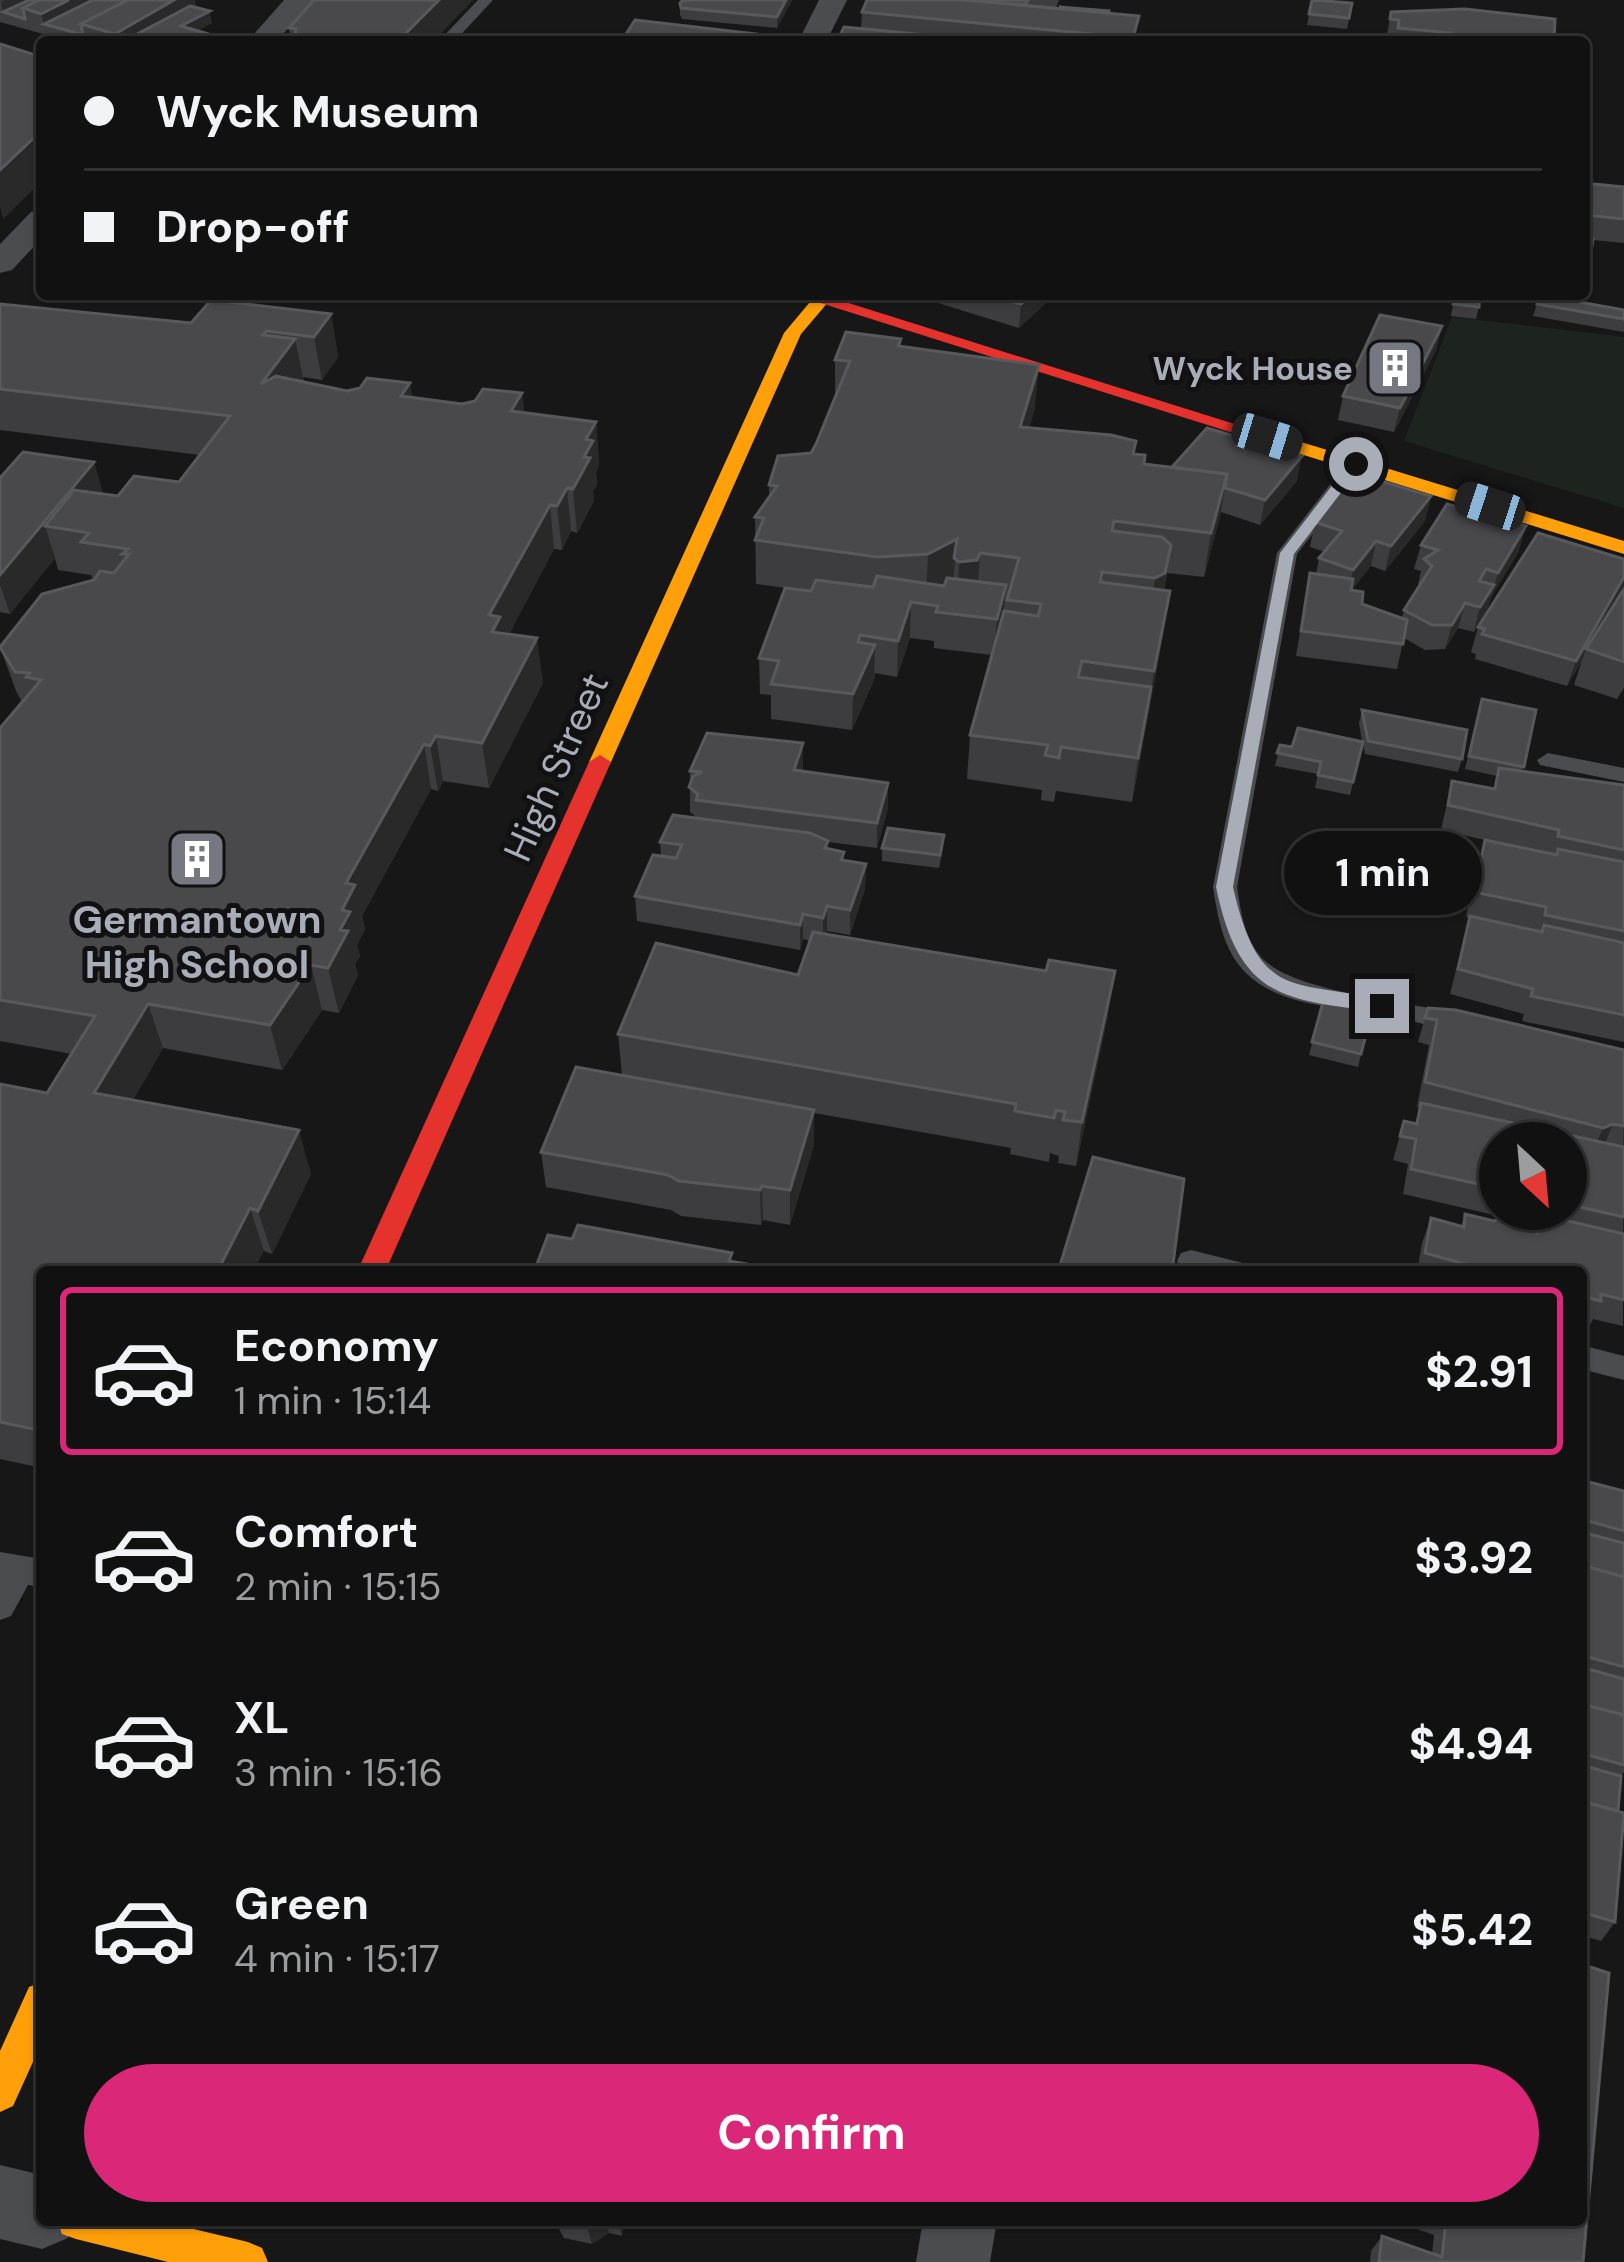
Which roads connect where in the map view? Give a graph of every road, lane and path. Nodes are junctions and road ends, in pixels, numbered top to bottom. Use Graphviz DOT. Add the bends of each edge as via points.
graph roads {
  1 [pos="299,0"];
  2 [pos="486,0"];
  3 [pos="833,0"];
  4 [pos="266,36"];
  5 [pos="452,36"];
  6 [pos="815,36"];
  7 [pos="36,225"];
  8 [pos="0,263"];
  9 [pos="810,300"];
  10 [pos="821,300"];
  11 [pos="1356,464"];
  12 [pos="1624,548"];
  13 [pos="1548,760"];
  14 [pos="1624,775"];
  15 [pos="1492,1031"];
  16 [pos="1191,1261"];
  17 [pos="374,1266"];
  18 [pos="1212,1266"];
  19 [pos="1587,1359"];
  20 [pos="1624,1368"];
  21 [pos="21,1570"];
  22 [pos="0,1606"];
  23 [pos="36,2013"];
  24 [pos="0,2092"];
  25 [pos="0,2202"];
  26 [pos="36,2211"];
  27 [pos="101,2226"];
  28 [pos="959,2226"];
  29 [pos="248,2262"];
  30 [pos="953,2262"];
  1 -- 4 [label="street"];
  2 -- 5 [label="lane"];
  3 -- 6 [label="street"];
  7 -- 8 [label="street"];
  9 -- 17 [label="street, High Street"];
  10 -- 11 [label="street"];
  11 -- 12 [label="street"];
  11 -- 15 [label="lane" via="1287,553 1226,910 1254,963 1297,995"];
  13 -- 14 [label="lane"];
  16 -- 18 [label="lane"];
  19 -- 20 [label="lane"];
  21 -- 22 [label="lane"];
  23 -- 24 [label="street"];
  25 -- 26 [label="street"];
  27 -- 29 [label="street"];
  28 -- 30 [label="street"];
}
